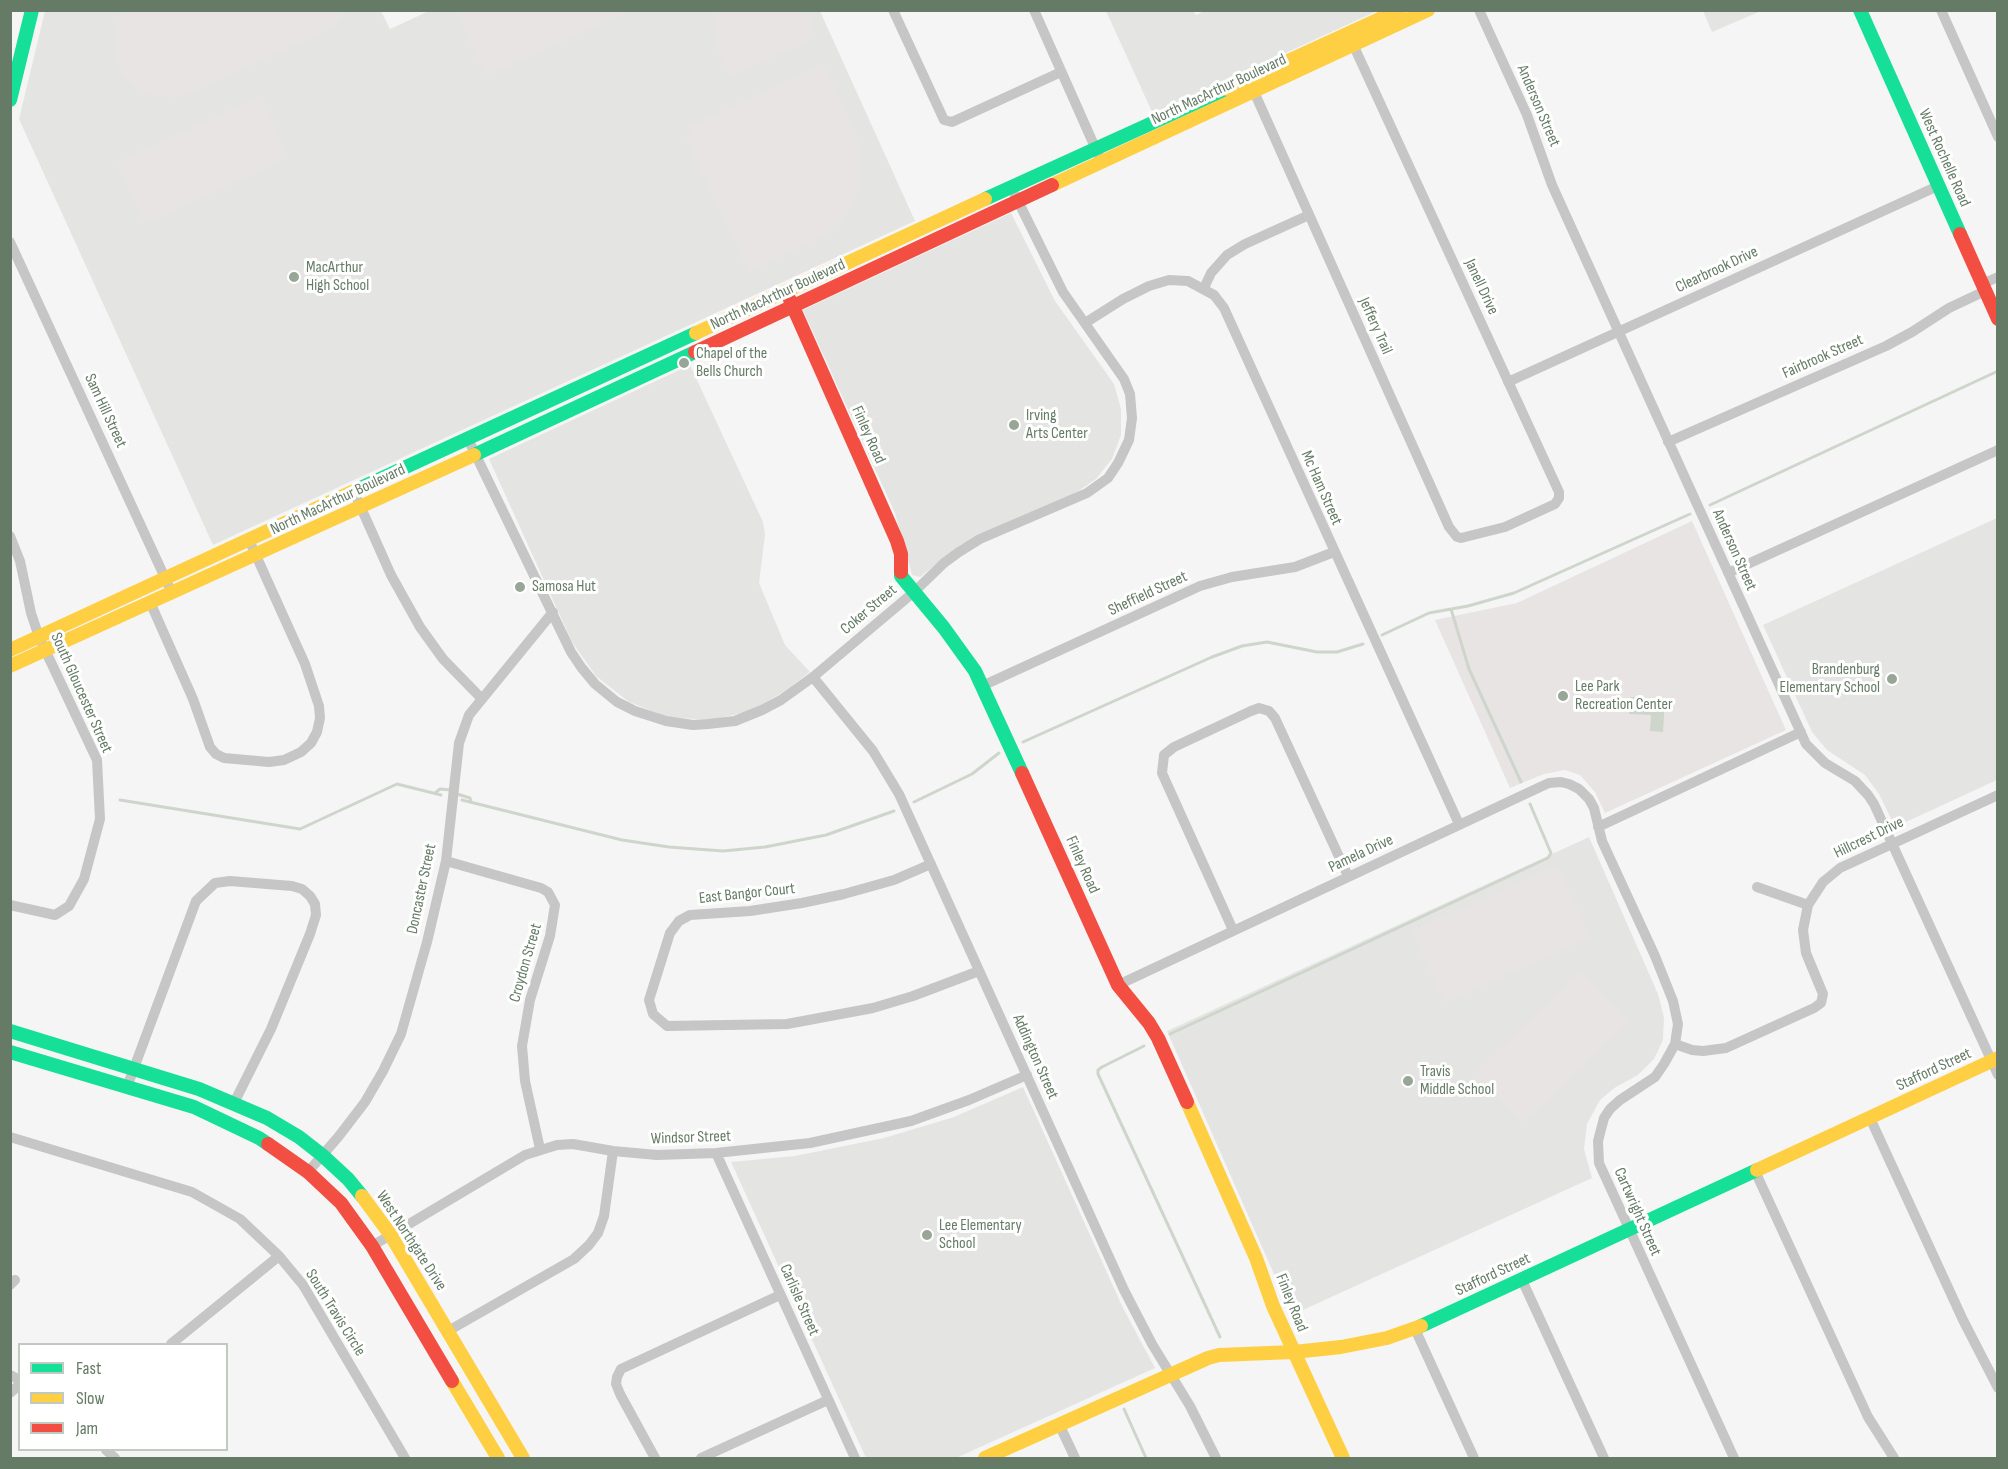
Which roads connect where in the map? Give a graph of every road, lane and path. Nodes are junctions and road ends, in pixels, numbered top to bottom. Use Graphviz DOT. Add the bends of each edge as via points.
graph roads {
  1 [pos="32,10"];
  2 [pos="894,10"];
  3 [pos="1034,10"];
  4 [pos="1399,10"];
  5 [pos="1428,10"];
  6 [pos="1479,10"];
  7 [pos="1860,10"];
  8 [pos="1941,10"];
  9 [pos="1351,39"];
  10 [pos="1061,72"];
  11 [pos="1251,86"];
  12 [pos="10,100"];
  13 [pos="1998,137"];
  14 [pos="1095,149"];
  15 [pos="1102,163"];
  16 [pos="1938,186"];
  17 [pos="1012,187"];
  18 [pos="1018,202"];
  19 [pos="1309,215"];
  20 [pos="10,242"];
  21 [pos="1998,277"];
  22 [pos="1984,287"];
  23 [pos="1204,288"];
  24 [pos="787,291"];
  25 [pos="793,306"];
  26 [pos="732,316"];
  27 [pos="1998,319"];
  28 [pos="1085,323"];
  29 [pos="740,331"];
  30 [pos="1618,332"];
  31 [pos="613,372"];
  32 [pos="1508,382"];
  33 [pos="620,387"];
  34 [pos="540,405"];
  35 [pos="548,420"];
  36 [pos="468,439"];
  37 [pos="1668,442"];
  38 [pos="1998,450"];
  39 [pos="476,454"];
  40 [pos="354,492"];
  41 [pos="360,507"];
  42 [pos="1505,526"];
  43 [pos="10,536"];
  44 [pos="249,540"];
  45 [pos="1334,552"];
  46 [pos="256,556"];
  47 [pos="1728,573"];
  48 [pos="166,579"];
  49 [pos="172,592"];
  50 [pos="914,592"];
  51 [pos="150,602"];
  52 [pos="552,612"];
  53 [pos="39,637"];
  54 [pos="10,650"];
  55 [pos="45,650"];
  56 [pos="10,666"];
  57 [pos="813,677"];
  58 [pos="982,686"];
  59 [pos="482,699"];
  60 [pos="1801,732"];
  61 [pos="1998,795"];
  62 [pos="1459,825"];
  63 [pos="1598,827"];
  64 [pos="1891,843"];
  65 [pos="446,861"];
  66 [pos="931,864"];
  67 [pos="1348,876"];
  68 [pos="1757,887"];
  69 [pos="10,905"];
  70 [pos="1808,905"];
  71 [pos="1233,930"];
  72 [pos="980,970"];
  73 [pos="1118,985"];
  74 [pos="10,1032"];
  75 [pos="1675,1044"];
  76 [pos="10,1052"];
  77 [pos="1994,1060"];
  78 [pos="133,1068"];
  79 [pos="1027,1075"];
  80 [pos="1998,1075"];
  81 [pos="127,1087"];
  82 [pos="234,1103"];
  83 [pos="1870,1118"];
  84 [pos="10,1137"];
  85 [pos="540,1149"];
  86 [pos="614,1151"];
  87 [pos="716,1154"];
  88 [pos="322,1155"];
  89 [pos="1755,1171"];
  90 [pos="308,1172"];
  91 [pos="1629,1230"];
  92 [pos="390,1234"];
  93 [pos="372,1246"];
  94 [pos="279,1256"];
  95 [pos="1522,1280"];
  96 [pos="780,1295"];
  97 [pos="1415,1329"];
  98 [pos="448,1331"];
  99 [pos="172,1343"];
  100 [pos="1294,1352"];
  101 [pos="1171,1376"];
  102 [pos="1998,1388"];
  103 [pos="828,1400"];
  104 [pos="1059,1424"];
  105 [pos="405,1458"];
  106 [pos="498,1458"];
  107 [pos="523,1458"];
  108 [pos="655,1458"];
  109 [pos="701,1458"];
  110 [pos="855,1458"];
  111 [pos="985,1458"];
  112 [pos="1075,1458"];
  113 [pos="1216,1458"];
  114 [pos="1343,1458"];
  115 [pos="1474,1458"];
  116 [pos="1604,1458"];
  117 [pos="1734,1458"];
  118 [pos="1894,1458"];
  1 -- 12 [label="main road"];
  2 -- 10 [label="street" via="944,120 952,122"];
  3 -- 10 [label="street"];
  4 -- 9 [label="main road, North MacArthur Boulevard"];
  5 -- 9 [label="main road, North MacArthur Boulevard"];
  6 -- 30 [label="street, Anderson Street"];
  7 -- 16 [label="main road, West Rochelle Road"];
  8 -- 13 [label="street"];
  9 -- 11 [label="main road, North MacArthur Boulevard"];
  9 -- 32 [label="street, Janell Drive"];
  10 -- 14 [label="street"];
  11 -- 14 [label="main road, North MacArthur Boulevard"];
  11 -- 15 [label="main road, North MacArthur Boulevard"];
  11 -- 19 [label="street, Jeffery Trail"];
  14 -- 15 [label="street"];
  14 -- 17 [label="main road, North MacArthur Boulevard"];
  15 -- 18 [label="main road, North MacArthur Boulevard"];
  16 -- 22 [label="main road, West Rochelle Road"];
  16 -- 30 [label="street, Clearbrook Drive"];
  17 -- 18 [label="street, Coker Street"];
  17 -- 24 [label="main road, North MacArthur Boulevard"];
  18 -- 25 [label="main road, North MacArthur Boulevard"];
  18 -- 28 [label="street, Coker Street" via="1063,292"];
  19 -- 23 [label="street" via="1227,255"];
  19 -- 42 [label="street, Jeffery Trail" via="1449,527 1461,538"];
  20 -- 48 [label="street, Sam Hill Street"];
  21 -- 22 [label="street, Fairbrook Street"];
  22 -- 27 [label="main road, West Rochelle Road"];
  22 -- 37 [label="street, Fairbrook Street" via="1886,346"];
  23 -- 28 [label="street, Mc Ham Street" via="1188,280 1169,280 1123,299"];
  23 -- 45 [label="street, Mc Ham Street" via="1224,308"];
  24 -- 25 [label="main road, Finley Road"];
  24 -- 26 [label="main road, North MacArthur Boulevard"];
  25 -- 29 [label="main road, North MacArthur Boulevard"];
  25 -- 50 [label="main road, Finley Road" via="897,540 901,576"];
  26 -- 29 [label="main road"];
  26 -- 31 [label="main road, North MacArthur Boulevard"];
  28 -- 50 [label="street, Coker Street" via="1124,378 1130,394 1129,440 1118,463 1108,478 1087,493 980,539 944,563"];
  29 -- 33 [label="main road, North MacArthur Boulevard"];
  30 -- 32 [label="street, Clearbrook Drive"];
  30 -- 37 [label="street, Anderson Street"];
  31 -- 33 [label="main road"];
  31 -- 34 [label="main road, North MacArthur Boulevard"];
  32 -- 42 [label="street, Janell Drive" via="1559,498 1555,504"];
  33 -- 35 [label="main road, North MacArthur Boulevard"];
  34 -- 35 [label="main road"];
  34 -- 36 [label="main road, North MacArthur Boulevard"];
  35 -- 39 [label="main road, North MacArthur Boulevard"];
  36 -- 39 [label="street, Coker Street"];
  36 -- 40 [label="main road, North MacArthur Boulevard"];
  37 -- 47 [label="street, Anderson Street"];
  38 -- 47 [label="street"];
  39 -- 41 [label="main road, North MacArthur Boulevard"];
  39 -- 52 [label="street, Coker Street"];
  40 -- 41 [label="street"];
  40 -- 44 [label="main road, North MacArthur Boulevard"];
  41 -- 46 [label="main road, North MacArthur Boulevard"];
  41 -- 59 [label="street" via="420,627 443,659"];
  43 -- 53 [label="street, South Gloucester Street"];
  44 -- 46 [label="street"];
  44 -- 48 [label="main road, North MacArthur Boulevard"];
  45 -- 58 [label="street, Sheffield Street" via="1295,567 1200,586"];
  45 -- 62 [label="street, Mc Ham Street"];
  46 -- 49 [label="main road, North MacArthur Boulevard"];
  46 -- 51 [label="street" via="305,664 320,712 316,735 308,747 284,760 224,758 214,753"];
  47 -- 60 [label="street, Anderson Street"];
  48 -- 49 [label="street, Sam Hill Street"];
  48 -- 53 [label="main road, North MacArthur Boulevard"];
  49 -- 51 [label="main road, North MacArthur Boulevard"];
  50 -- 57 [label="street, Coker Street"];
  50 -- 58 [label="main road, Finley Road" via="966,656"];
  51 -- 55 [label="main road, North MacArthur Boulevard"];
  52 -- 57 [label="street, Coker Street" via="571,652 595,684 617,702 666,722 693,725 735,721 780,700"];
  52 -- 59 [label="street, Doncaster Street"];
  53 -- 54 [label="main road, North MacArthur Boulevard"];
  53 -- 55 [label="street, South Gloucester Street"];
  55 -- 56 [label="main road, North MacArthur Boulevard"];
  55 -- 69 [label="street, South Gloucester Street" via="97,760 100,819 84,879 69,906 55,915"];
  57 -- 66 [label="street, Addington Street" via="890,777"];
  58 -- 73 [label="main road, Finley Road"];
  59 -- 65 [label="street, Doncaster Street" via="469,715 459,743"];
  60 -- 63 [label="street"];
  60 -- 64 [label="street, Anderson Street" via="1818,758 1855,781 1868,795"];
  61 -- 64 [label="street, Hillcrest Drive"];
  62 -- 63 [label="street, Pamela Drive" via="1549,783 1561,782 1579,789 1589,799"];
  62 -- 67 [label="street, Pamela Drive"];
  63 -- 75 [label="street, Cartwright Street" via="1673,1001 1678,1024"];
  64 -- 70 [label="street, Hillcrest Drive" via="1840,868 1823,882"];
  64 -- 77 [label="street, Anderson Street"];
  65 -- 85 [label="street, Croydon Street" via="542,888 555,905 522,1046 525,1082"];
  65 -- 88 [label="street, Doncaster Street" via="400,1034 365,1102"];
  66 -- 72 [label="street, Addington Street"];
  66 -- 72 [label="street, East Bangor Court" via="894,880 802,903 690,915 670,933 649,1000 653,1014 667,1026 787,1024 873,1008"];
  67 -- 71 [label="street, Pamela Drive"];
  67 -- 71 [label="street" via="1269,711 1259,708 1174,747 1164,755 1162,773"];
  68 -- 70 [label="street"];
  70 -- 75 [label="street, Hillcrest Drive" via="1804,943 1824,994 1821,1003 1726,1048 1703,1051"];
  71 -- 73 [label="street, Pamela Drive"];
  72 -- 79 [label="street, Addington Street"];
  73 -- 100 [label="main road, Finley Road" via="1158,1038"];
  74 -- 78 [label="main road, West Northgate Drive"];
  75 -- 91 [label="street, Cartwright Street" via="1654,1077 1610,1109 1600,1130 1599,1163"];
  76 -- 81 [label="main road"];
  77 -- 80 [label="street, Anderson Street"];
  77 -- 83 [label="main road, Stafford Street"];
  78 -- 81 [label="street"];
  78 -- 82 [label="main road, West Northgate Drive"];
  78 -- 82 [label="street" via="196,901 215,883 230,881 302,889 315,904 310,934 271,1029"];
  79 -- 87 [label="street, Windsor Street" via="942,1111 887,1128 810,1143"];
  79 -- 101 [label="street, Addington Street" via="1128,1299"];
  81 -- 90 [label="main road" via="226,1121"];
  82 -- 88 [label="main road, West Northgate Drive" via="268,1118"];
  83 -- 89 [label="main road, Stafford Street"];
  83 -- 102 [label="street"];
  84 -- 94 [label="street, South Travis Circle" via="192,1192 240,1219"];
  85 -- 86 [label="street, Windsor Street" via="573,1144"];
  85 -- 92 [label="street, Windsor Street"];
  86 -- 87 [label="street, Windsor Street"];
  86 -- 98 [label="street" via="604,1216 589,1245 574,1259"];
  87 -- 96 [label="street, Carlisle Street"];
  88 -- 90 [label="street, Doncaster Street"];
  88 -- 92 [label="main road, West Northgate Drive" via="348,1179"];
  89 -- 91 [label="main road, Stafford Street"];
  89 -- 118 [label="street" via="1868,1417"];
  90 -- 93 [label="main road" via="341,1203"];
  91 -- 95 [label="main road, Stafford Street"];
  91 -- 117 [label="street, Cartwright Street"];
  92 -- 93 [label="street, Windsor Street"];
  92 -- 98 [label="main road, West Northgate Drive"];
  93 -- 106 [label="main road"];
  94 -- 99 [label="street"];
  94 -- 105 [label="street, South Travis Circle" via="303,1285"];
  95 -- 97 [label="main road, Stafford Street"];
  95 -- 116 [label="street"];
  96 -- 103 [label="street, Carlisle Street"];
  96 -- 108 [label="street" via="621,1369 616,1384"];
  97 -- 100 [label="main road, Stafford Street" via="1364,1343"];
  97 -- 115 [label="street"];
  98 -- 107 [label="main road, West Northgate Drive"];
  100 -- 101 [label="main road, Stafford Street" via="1219,1355"];
  100 -- 114 [label="main road, Finley Road"];
  101 -- 104 [label="main road, Stafford Street"];
  101 -- 113 [label="street, Addington Street"];
  103 -- 109 [label="street"];
  103 -- 110 [label="street, Carlisle Street"];
  104 -- 111 [label="main road, Stafford Street"];
  104 -- 112 [label="street"];
}
